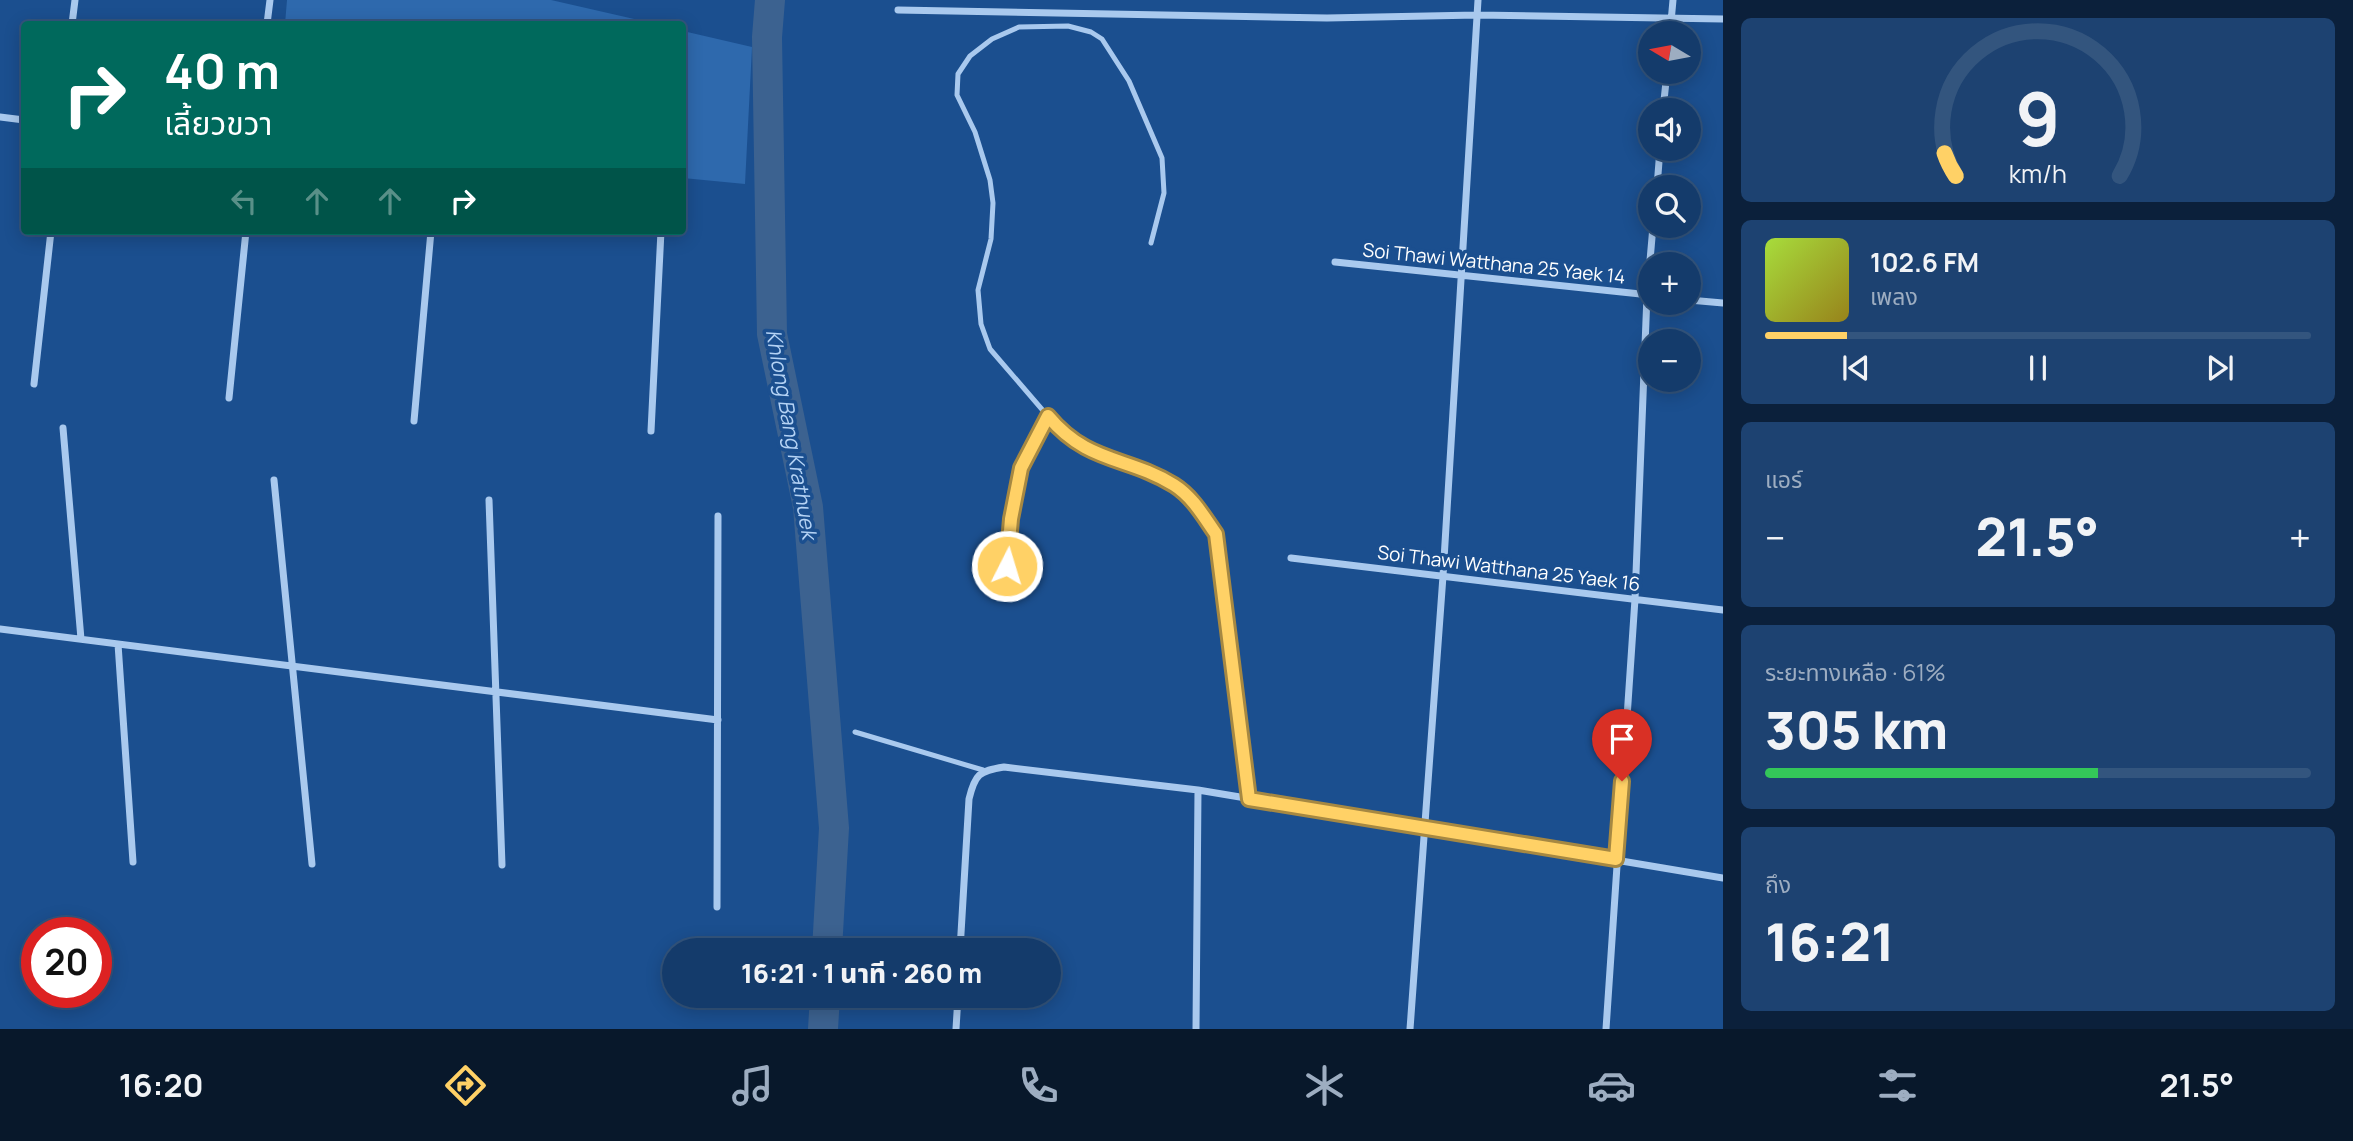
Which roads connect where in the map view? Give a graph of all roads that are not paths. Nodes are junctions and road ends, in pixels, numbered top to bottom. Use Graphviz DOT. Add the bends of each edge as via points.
graph roads {
  1 [pos="75,0"];
  2 [pos="270,0"];
  3 [pos="1478,0"];
  4 [pos="1673,0"];
  5 [pos="898,10"];
  6 [pos="1477,15"];
  7 [pos="1672,19"];
  8 [pos="1723,19"];
  9 [pos="72,21"];
  10 [pos="267,21"];
  11 [pos="0,117"];
  12 [pos="21,120"];
  13 [pos="51,235"];
  14 [pos="246,235"];
  15 [pos="431,235"];
  16 [pos="661,235"];
  17 [pos="1151,243"];
  18 [pos="1335,262"];
  19 [pos="1459,275"];
  20 [pos="1638,294"];
  21 [pos="1701,301"];
  22 [pos="1723,303"];
  23 [pos="1648,315"];
  24 [pos="34,384"];
  25 [pos="229,398"];
  26 [pos="1048,416"];
  27 [pos="414,421"];
  28 [pos="63,429"];
  29 [pos="651,431"];
  30 [pos="274,480"];
  31 [pos="489,500"];
  32 [pos="718,516"];
  33 [pos="1290,558"];
  34 [pos="1443,576"];
  35 [pos="1005,590"];
  36 [pos="1635,600"];
  37 [pos="1723,610"];
  38 [pos="0,629"];
  39 [pos="81,639"];
  40 [pos="118,644"];
  41 [pos="292,666"];
  42 [pos="496,692"];
  43 [pos="718,720"];
  44 [pos="855,732"];
  45 [pos="983,770"];
  46 [pos="1198,790"];
  47 [pos="1249,799"];
  48 [pos="1425,828"];
  49 [pos="1616,859"];
  50 [pos="133,862"];
  51 [pos="312,864"];
  52 [pos="502,865"];
  53 [pos="1723,878"];
  54 [pos="717,907"];
  55 [pos="961,938"];
  56 [pos="957,1008"];
  57 [pos="956,1029"];
  58 [pos="1196,1029"];
  59 [pos="1410,1029"];
  60 [pos="1606,1029"];
  1 -- 9 [label="street"];
  2 -- 10 [label="street"];
  3 -- 6 [label="street"];
  4 -- 7 [label="street"];
  5 -- 6 [label="street" via="1327,18"];
  6 -- 7 [label="street"];
  6 -- 19 [label="street"];
  7 -- 8 [label="street"];
  11 -- 12 [label="street"];
  13 -- 24 [label="street"];
  14 -- 25 [label="street"];
  15 -- 27 [label="street"];
  16 -- 29 [label="street"];
  17 -- 26 [label="lane" via="1164,193 1162,158 1129,81 1102,39 1069,26 1018,27 970,55 958,74 957,95 975,132 993,203 991,239 978,290 981,324 990,349"];
  18 -- 19 [label="street, Soi Thawi Watthana 25 Yaek 14"];
  19 -- 20 [label="street, Soi Thawi Watthana 25 Yaek 14"];
  19 -- 34 [label="street"];
  21 -- 22 [label="street"];
  23 -- 36 [label="street"];
  26 -- 35 [label="lane" via="1021,468"];
  26 -- 47 [label="lane" via="1083,448 1174,485 1193,501 1216,534"];
  28 -- 39 [label="street"];
  30 -- 41 [label="street"];
  31 -- 42 [label="street"];
  32 -- 43 [label="street"];
  33 -- 34 [label="street, Soi Thawi Watthana 25 Yaek 16"];
  34 -- 36 [label="street, Soi Thawi Watthana 25 Yaek 16"];
  34 -- 48 [label="street"];
  36 -- 37 [label="street, Soi Thawi Watthana 25 Yaek 16"];
  36 -- 49 [label="street"];
  38 -- 39 [label="street"];
  39 -- 40 [label="street"];
  40 -- 41 [label="street"];
  40 -- 50 [label="street"];
  41 -- 42 [label="street"];
  41 -- 51 [label="street"];
  42 -- 43 [label="street"];
  42 -- 52 [label="street"];
  43 -- 54 [label="street"];
  44 -- 45 [label="lane"];
  45 -- 46 [label="street" via="1025,768"];
  45 -- 55 [label="street" via="973,781 969,799"];
  46 -- 47 [label="street"];
  46 -- 58 [label="street"];
  47 -- 48 [label="street"];
  48 -- 49 [label="street"];
  48 -- 59 [label="street"];
  49 -- 53 [label="street"];
  49 -- 60 [label="street"];
  56 -- 57 [label="street"];
}
